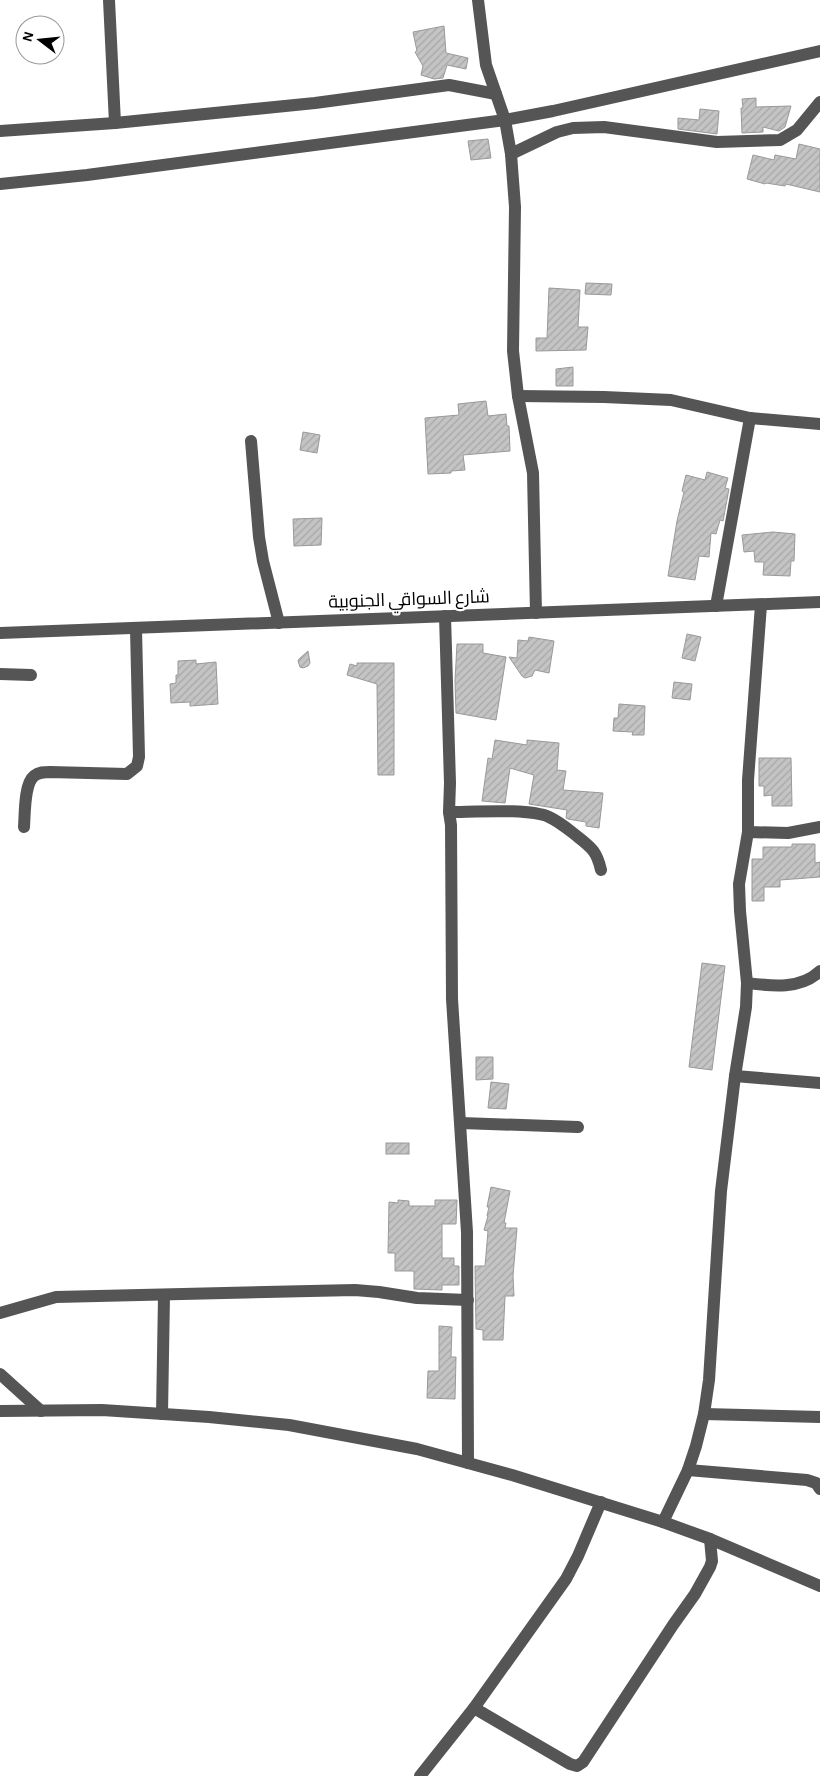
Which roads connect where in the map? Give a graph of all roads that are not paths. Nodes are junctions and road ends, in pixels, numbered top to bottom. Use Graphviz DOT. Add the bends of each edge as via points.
graph roads {
  1 [pos="110,0"];
  2 [pos="478,0"];
  3 [pos="820,51"];
  4 [pos="496,94"];
  5 [pos="820,102"];
  6 [pos="505,120"];
  7 [pos="115,122"];
  8 [pos="0,131"];
  9 [pos="511,154"];
  10 [pos="0,184"];
  11 [pos="518,396"];
  12 [pos="750,418"];
  13 [pos="820,424"];
  14 [pos="250,441"];
  15 [pos="820,602"];
  16 [pos="761,605"];
  17 [pos="716,606"];
  18 [pos="536,613"];
  19 [pos="445,616"];
  20 [pos="279,623"];
  21 [pos="136,629"];
  22 [pos="0,633"];
  23 [pos="0,674"];
  24 [pos="30,675"];
  25 [pos="448,812"];
  26 [pos="24,827"];
  27 [pos="820,827"];
  28 [pos="748,832"];
  29 [pos="601,870"];
  30 [pos="820,970"];
  31 [pos="746,983"];
  32 [pos="735,1076"];
  33 [pos="820,1083"];
  34 [pos="461,1123"];
  35 [pos="578,1127"];
  36 [pos="164,1296"];
  37 [pos="468,1300"];
  38 [pos="0,1313"];
  39 [pos="0,1374"];
  40 [pos="41,1411"];
  41 [pos="0,1412"];
  42 [pos="162,1414"];
  43 [pos="704,1414"];
  44 [pos="820,1417"];
  45 [pos="468,1463"];
  46 [pos="688,1470"];
  47 [pos="820,1489"];
  48 [pos="601,1502"];
  49 [pos="664,1522"];
  50 [pos="710,1539"];
  51 [pos="820,1586"];
  52 [pos="474,1708"];
  53 [pos="420,1776"];
  1 -- 7 [label="street"];
  2 -- 4 [label="street" via="486,65"];
  3 -- 6 [label="street"];
  4 -- 6 [label="street"];
  4 -- 7 [label="street" via="449,86 315,103"];
  5 -- 9 [label="street" via="797,130 780,140 717,142 604,126 557,132"];
  6 -- 9 [label="street"];
  6 -- 10 [label="street"];
  7 -- 8 [label="street"];
  9 -- 11 [label="street" via="515,207 513,351"];
  11 -- 12 [label="street" via="671,400"];
  11 -- 18 [label="street" via="533,473"];
  12 -- 13 [label="street"];
  12 -- 17 [label="street"];
  14 -- 20 [label="street" via="259,537"];
  15 -- 16 [label="street, شارع السواقي الجنوبية"];
  16 -- 17 [label="street, شارع السواقي الجنوبية"];
  16 -- 28 [label="street" via="748,780"];
  17 -- 18 [label="street, شارع السواقي الجنوبية"];
  18 -- 19 [label="street, شارع السواقي الجنوبية"];
  19 -- 20 [label="street, شارع السواقي الجنوبية"];
  19 -- 25 [label="street"];
  20 -- 21 [label="street, شارع السواقي الجنوبية"];
  21 -- 22 [label="street, شارع السواقي الجنوبية"];
  21 -- 26 [label="street" via="137,766 128,774 41,772 35,775 30,780 27,794"];
  23 -- 24 [label="street"];
  25 -- 29 [label="street" via="547,816 593,848"];
  25 -- 34 [label="street" via="451,825 452,999"];
  27 -- 28 [label="street" via="788,833"];
  28 -- 31 [label="street" via="740,884"];
  30 -- 31 [label="street" via="802,982 776,986"];
  31 -- 32 [label="street" via="746,1007"];
  32 -- 33 [label="street"];
  32 -- 43 [label="street" via="721,1191"];
  34 -- 35 [label="street"];
  34 -- 37 [label="street"];
  36 -- 37 [label="street" via="355,1290 416,1298"];
  36 -- 38 [label="street" via="56,1297"];
  36 -- 42 [label="street"];
  37 -- 45 [label="street"];
  39 -- 40 [label="street"];
  40 -- 41 [label="street"];
  40 -- 42 [label="street" via="102,1410"];
  42 -- 45 [label="street" via="289,1425 417,1449"];
  43 -- 44 [label="street"];
  43 -- 46 [label="street"];
  45 -- 48 [label="street"];
  46 -- 47 [label="street" via="807,1480 816,1483"];
  46 -- 49 [label="street"];
  48 -- 49 [label="street"];
  48 -- 52 [label="street" via="566,1579"];
  49 -- 50 [label="street"];
  50 -- 51 [label="street"];
  50 -- 52 [label="street" via="712,1560 703,1581 583,1762 577,1766 570,1764"];
  52 -- 53 [label="street"];
}
